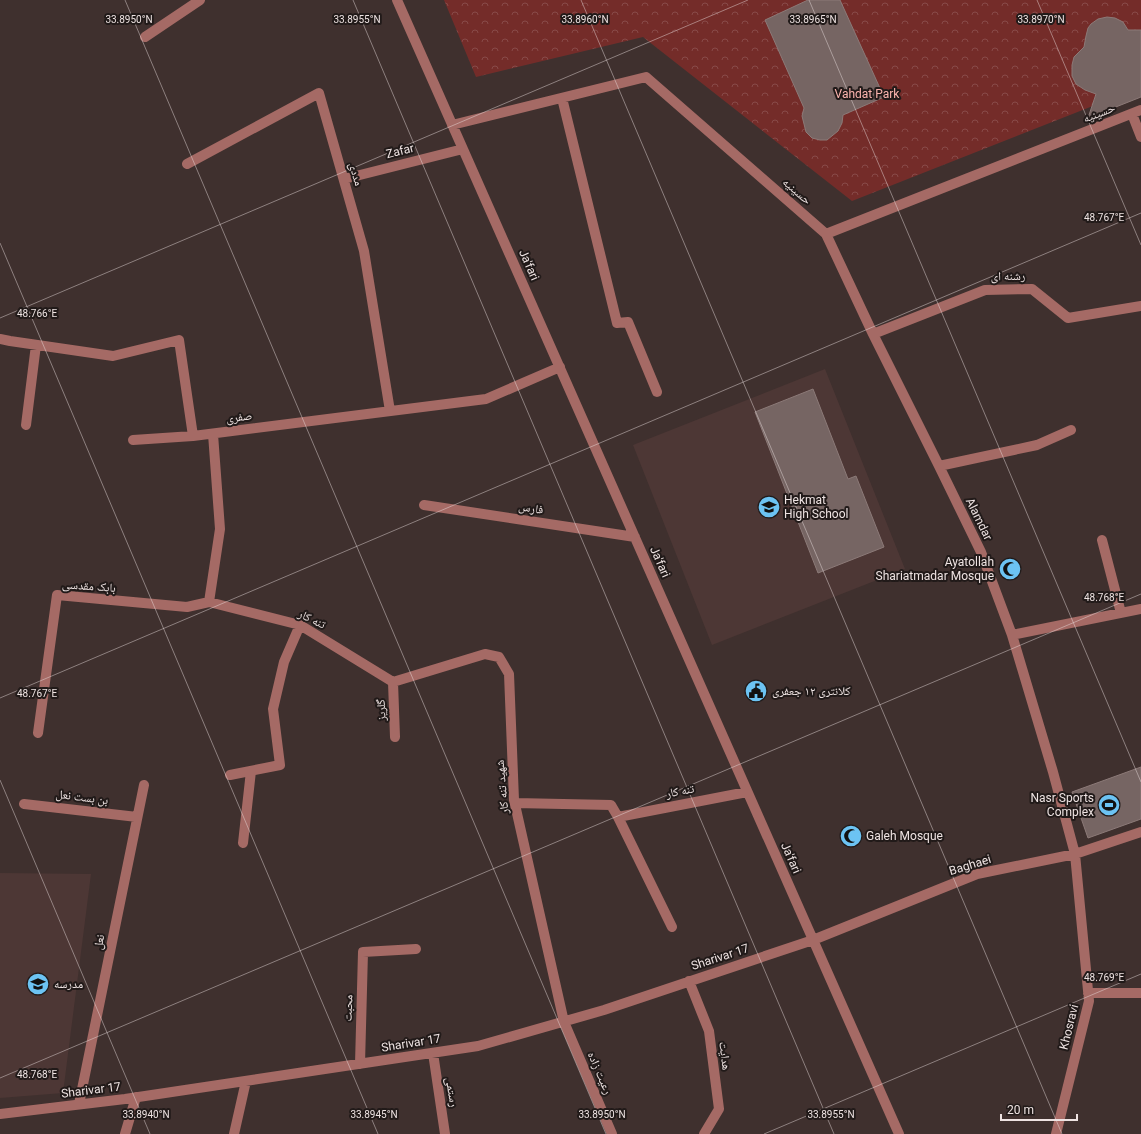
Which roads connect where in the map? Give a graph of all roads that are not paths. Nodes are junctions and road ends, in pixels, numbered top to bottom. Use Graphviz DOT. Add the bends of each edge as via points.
graph roads {
  1 [pos="200,0"];
  2 [pos="397,0"];
  3 [pos="145,37"];
  4 [pos="562,98"];
  5 [pos="1136,112"];
  6 [pos="452,125"];
  7 [pos="1141,137"];
  8 [pos="463,148"];
  9 [pos="187,164"];
  10 [pos="344,179"];
  11 [pos="826,234"];
  12 [pos="1141,306"];
  13 [pos="873,334"];
  14 [pos="0,339"];
  15 [pos="36,345"];
  16 [pos="560,368"];
  17 [pos="657,392"];
  18 [pos="390,411"];
  19 [pos="26,425"];
  20 [pos="1071,430"];
  21 [pos="213,434"];
  22 [pos="194,436"];
  23 [pos="133,440"];
  24 [pos="939,466"];
  25 [pos="424,505"];
  26 [pos="635,537"];
  27 [pos="1102,540"];
  28 [pos="209,602"];
  29 [pos="1141,609"];
  30 [pos="1121,613"];
  31 [pos="300,625"];
  32 [pos="1012,635"];
  33 [pos="394,682"];
  34 [pos="38,733"];
  35 [pos="395,737"];
  36 [pos="251,771"];
  37 [pos="230,775"];
  38 [pos="144,786"];
  39 [pos="748,792"];
  40 [pos="515,803"];
  41 [pos="24,804"];
  42 [pos="618,816"];
  43 [pos="137,817"];
  44 [pos="1141,832"];
  45 [pos="243,843"];
  46 [pos="1075,854"];
  47 [pos="672,927"];
  48 [pos="813,940"];
  49 [pos="416,949"];
  50 [pos="690,980"];
  51 [pos="1141,992"];
  52 [pos="1088,993"];
  53 [pos="564,1022"];
  54 [pos="433,1053"];
  55 [pos="360,1064"];
  56 [pos="246,1081"];
  57 [pos="136,1097"];
  58 [pos="80,1104"];
  59 [pos="0,1114"];
  60 [pos="125,1134"];
  61 [pos="234,1134"];
  62 [pos="445,1134"];
  63 [pos="612,1134"];
  64 [pos="704,1134"];
  65 [pos="899,1134"];
  66 [pos="1056,1134"];
  1 -- 3 [label="street"];
  2 -- 6 [label="street, Ja'fari"];
  4 -- 6 [label="street, حسینیه"];
  4 -- 11 [label="street, حسینیه" via="646,77"];
  4 -- 17 [label="street" via="618,323 628,322"];
  5 -- 7 [label="street"];
  5 -- 11 [label="street, حسینیه"];
  6 -- 8 [label="street, Ja'fari"];
  8 -- 10 [label="street, Zafar"];
  8 -- 16 [label="street, Ja'fari"];
  9 -- 10 [label="street, مددی" via="319,93"];
  10 -- 18 [label="street, مددی" via="364,251"];
  11 -- 13 [label="street, Alamdar"];
  12 -- 13 [label="street, رشنه ای" via="1068,318 1032,289 986,290"];
  13 -- 24 [label="street, Alamdar"];
  14 -- 15 [label="street"];
  15 -- 19 [label="street"];
  15 -- 22 [label="street" via="113,356 179,340"];
  16 -- 18 [label="street, صفری" via="486,399"];
  16 -- 26 [label="street, Ja'fari"];
  18 -- 21 [label="street, صفری"];
  20 -- 24 [label="street" via="1037,445"];
  21 -- 22 [label="street, صفری"];
  21 -- 28 [label="street" via="220,529"];
  22 -- 23 [label="street, صفری"];
  24 -- 32 [label="street, Alamdar" via="981,552"];
  25 -- 26 [label="street, فارس"];
  26 -- 39 [label="street, Ja'fari"];
  27 -- 30 [label="street"];
  28 -- 31 [label="street, تنه کار"];
  28 -- 34 [label="street, بابک مقدسی" via="186,607 57,595"];
  29 -- 30 [label="street"];
  30 -- 32 [label="street"];
  31 -- 33 [label="street, تنه کار"];
  31 -- 36 [label="street" via="284,662 273,709 280,765"];
  32 -- 46 [label="street, Alamdar"];
  33 -- 35 [label="street, گلریز"];
  33 -- 40 [label="street, شهید تنه کار" via="485,654 499,657 509,674"];
  36 -- 37 [label="street"];
  36 -- 45 [label="street"];
  38 -- 43 [label="street, نعل"];
  39 -- 42 [label="street, تنه کار"];
  39 -- 48 [label="street, Ja'fari"];
  40 -- 42 [label="street" via="611,805"];
  40 -- 53 [label="street, شهید تنه کار"];
  41 -- 43 [label="street, بن بست نعل"];
  42 -- 47 [label="street"];
  43 -- 58 [label="street, نعل"];
  44 -- 46 [label="street, Baghaei"];
  46 -- 48 [label="street, Baghaei" via="977,874"];
  46 -- 52 [label="street, Khosravi"];
  48 -- 50 [label="street, Sharivar 17"];
  48 -- 65 [label="street, Ja'fari"];
  49 -- 55 [label="street, محبت" via="363,952"];
  50 -- 53 [label="street, Sharivar 17"];
  50 -- 64 [label="street, هدایت" via="709,1031 719,1109"];
  51 -- 52 [label="street"];
  52 -- 66 [label="street, Khosravi" via="1089,1001"];
  53 -- 54 [label="street, Sharivar 17" via="478,1046"];
  53 -- 63 [label="street, رعیت زاده"];
  54 -- 55 [label="street, Sharivar 17"];
  54 -- 62 [label="street, رستمی"];
  55 -- 56 [label="street, Sharivar 17"];
  56 -- 57 [label="street, Sharivar 17"];
  56 -- 61 [label="street"];
  57 -- 58 [label="street, Sharivar 17"];
  57 -- 60 [label="street"];
  58 -- 59 [label="street, Sharivar 17"];
}
